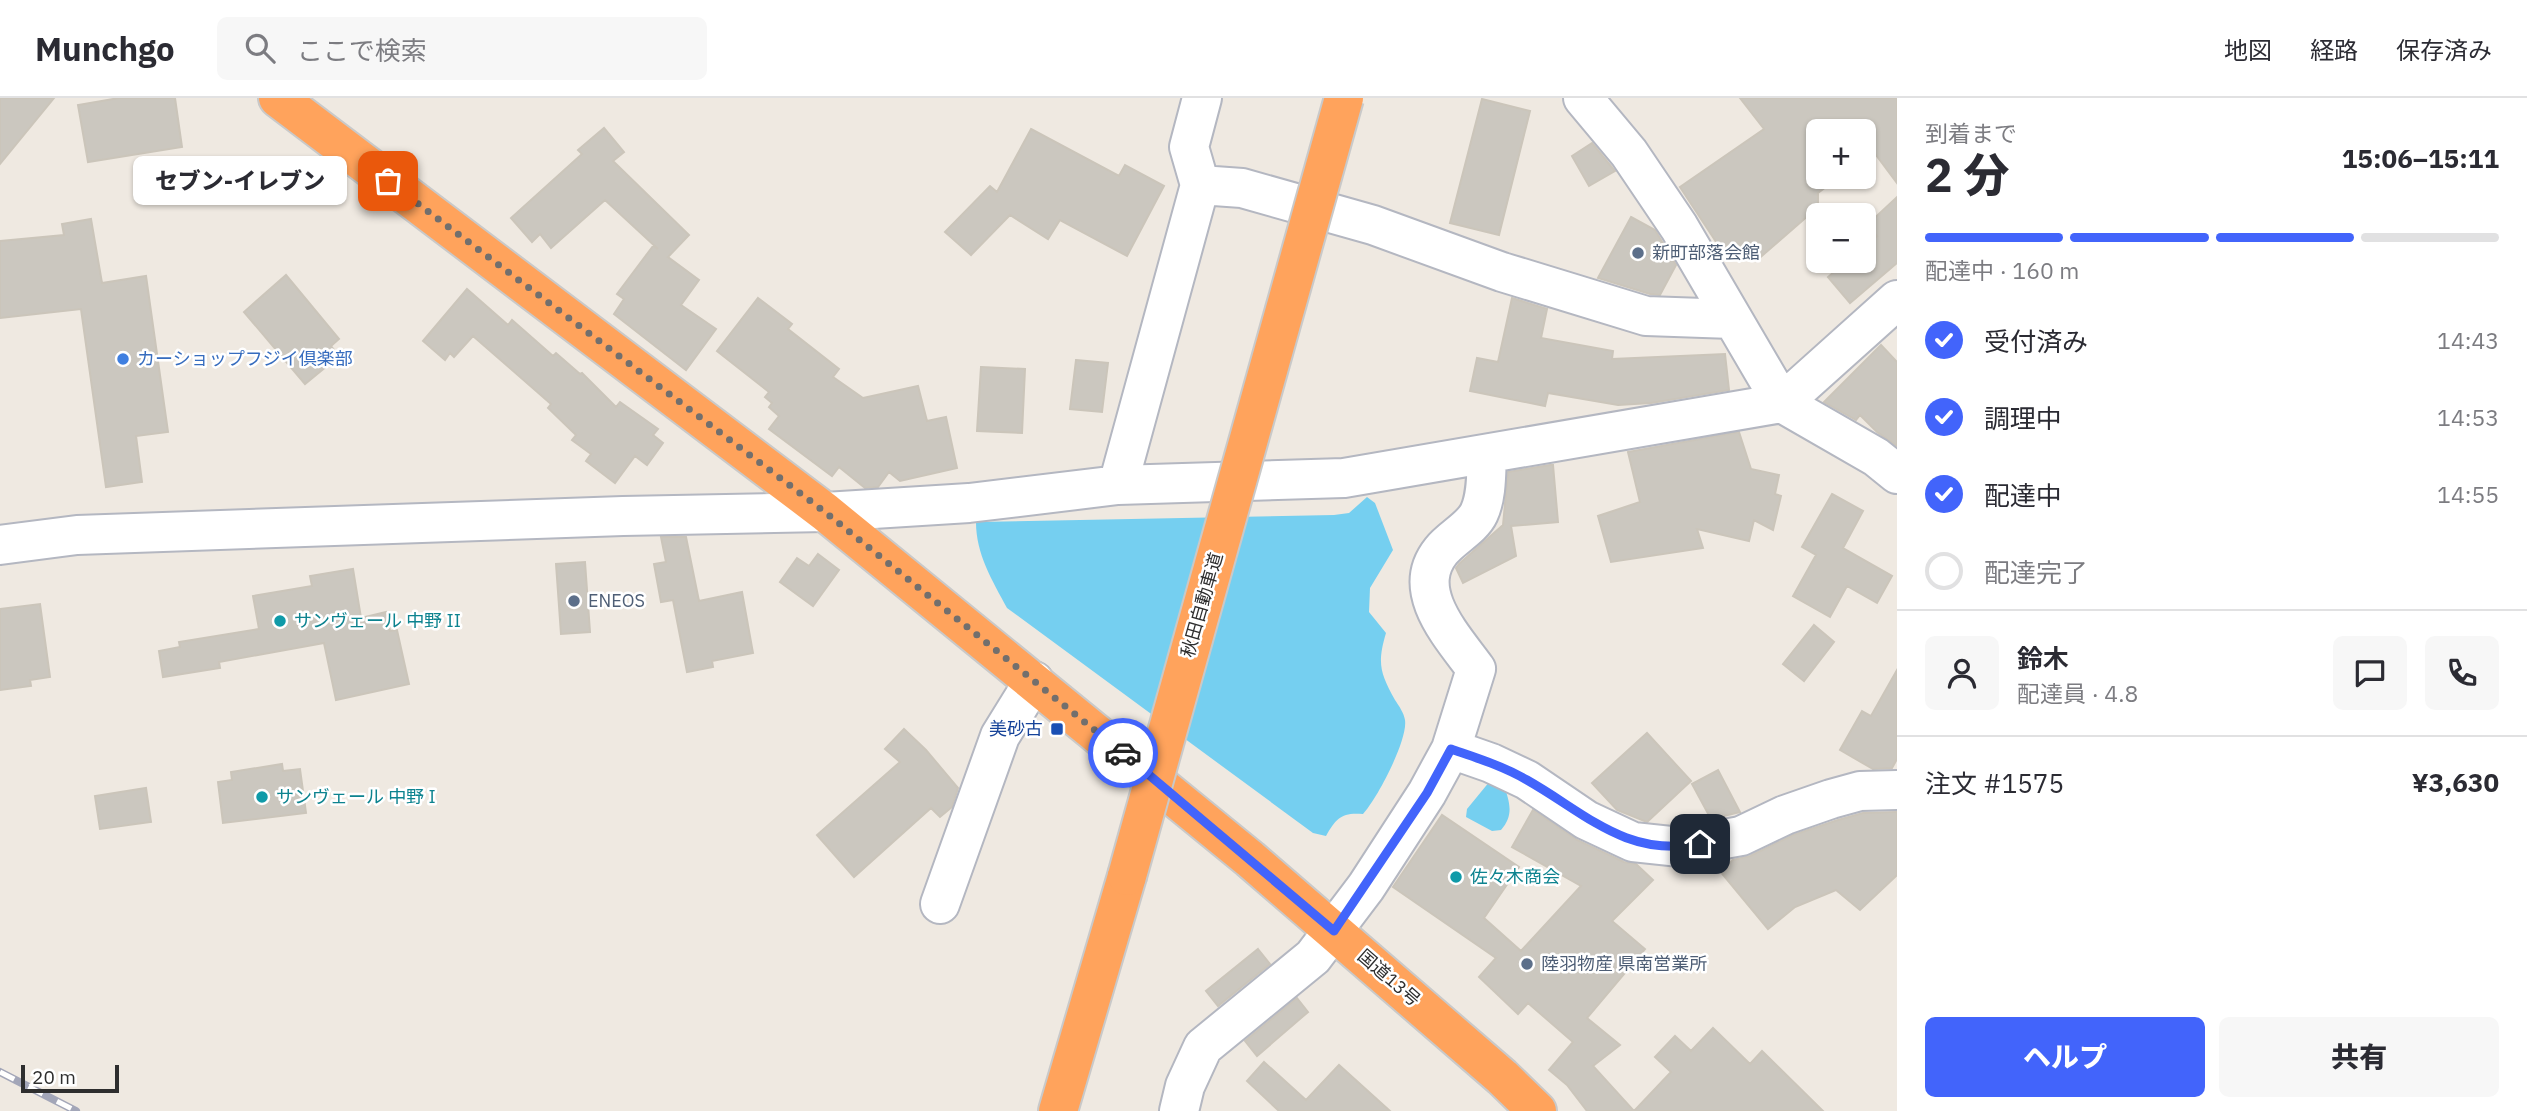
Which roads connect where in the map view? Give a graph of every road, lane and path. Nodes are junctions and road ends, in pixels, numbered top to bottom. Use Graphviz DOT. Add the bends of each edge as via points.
graph roads {
  1 [pos="278,98"];
  2 [pos="1202,98"];
  3 [pos="1344,98"];
  4 [pos="1583,98"];
  5 [pos="1200,185"];
  6 [pos="1897,300"];
  7 [pos="1732,318"];
  8 [pos="1782,403"];
  9 [pos="1487,455"];
  10 [pos="1897,474"];
  11 [pos="1118,485"];
  12 [pos="825,512"];
  13 [pos="0,545"];
  14 [pos="1034,681"];
  15 [pos="1451,749"];
  16 [pos="1897,790"];
  17 [pos="940,904"];
  18 [pos="1334,931"];
  19 [pos="1058,1111"];
  20 [pos="1179,1111"];
  21 [pos="1537,1111"];
  1 -- 12 [label="highway, 国道13号"];
  2 -- 5 [label="street" via="1189,147"];
  3 -- 19 [label="highway, 秋田自動車道, bridge"];
  4 -- 7 [label="street" via="1629,153"];
  5 -- 7 [label="street" via="1242,188 1373,225 1502,272 1646,316"];
  5 -- 11 [label="street"];
  6 -- 8 [label="street"];
  7 -- 8 [label="street"];
  8 -- 9 [label="street"];
  8 -- 10 [label="street"];
  9 -- 11 [label="street" via="1344,478"];
  9 -- 15 [label="street" via="1478,515 1432,565 1430,597 1443,624 1476,669"];
  11 -- 12 [label="street" via="969,503"];
  12 -- 13 [label="street" via="78,535"];
  12 -- 14 [label="highway, 国道13号"];
  14 -- 17 [label="street" via="1000,736"];
  14 -- 18 [label="highway, 国道13号"];
  15 -- 16 [label="street" via="1527,780 1586,820 1633,842 1680,847 1741,836 1784,815 1841,796"];
  15 -- 18 [label="street" via="1427,793"];
  18 -- 20 [label="street" via="1313,957 1203,1048"];
  18 -- 21 [label="highway, 国道13号"];
}
